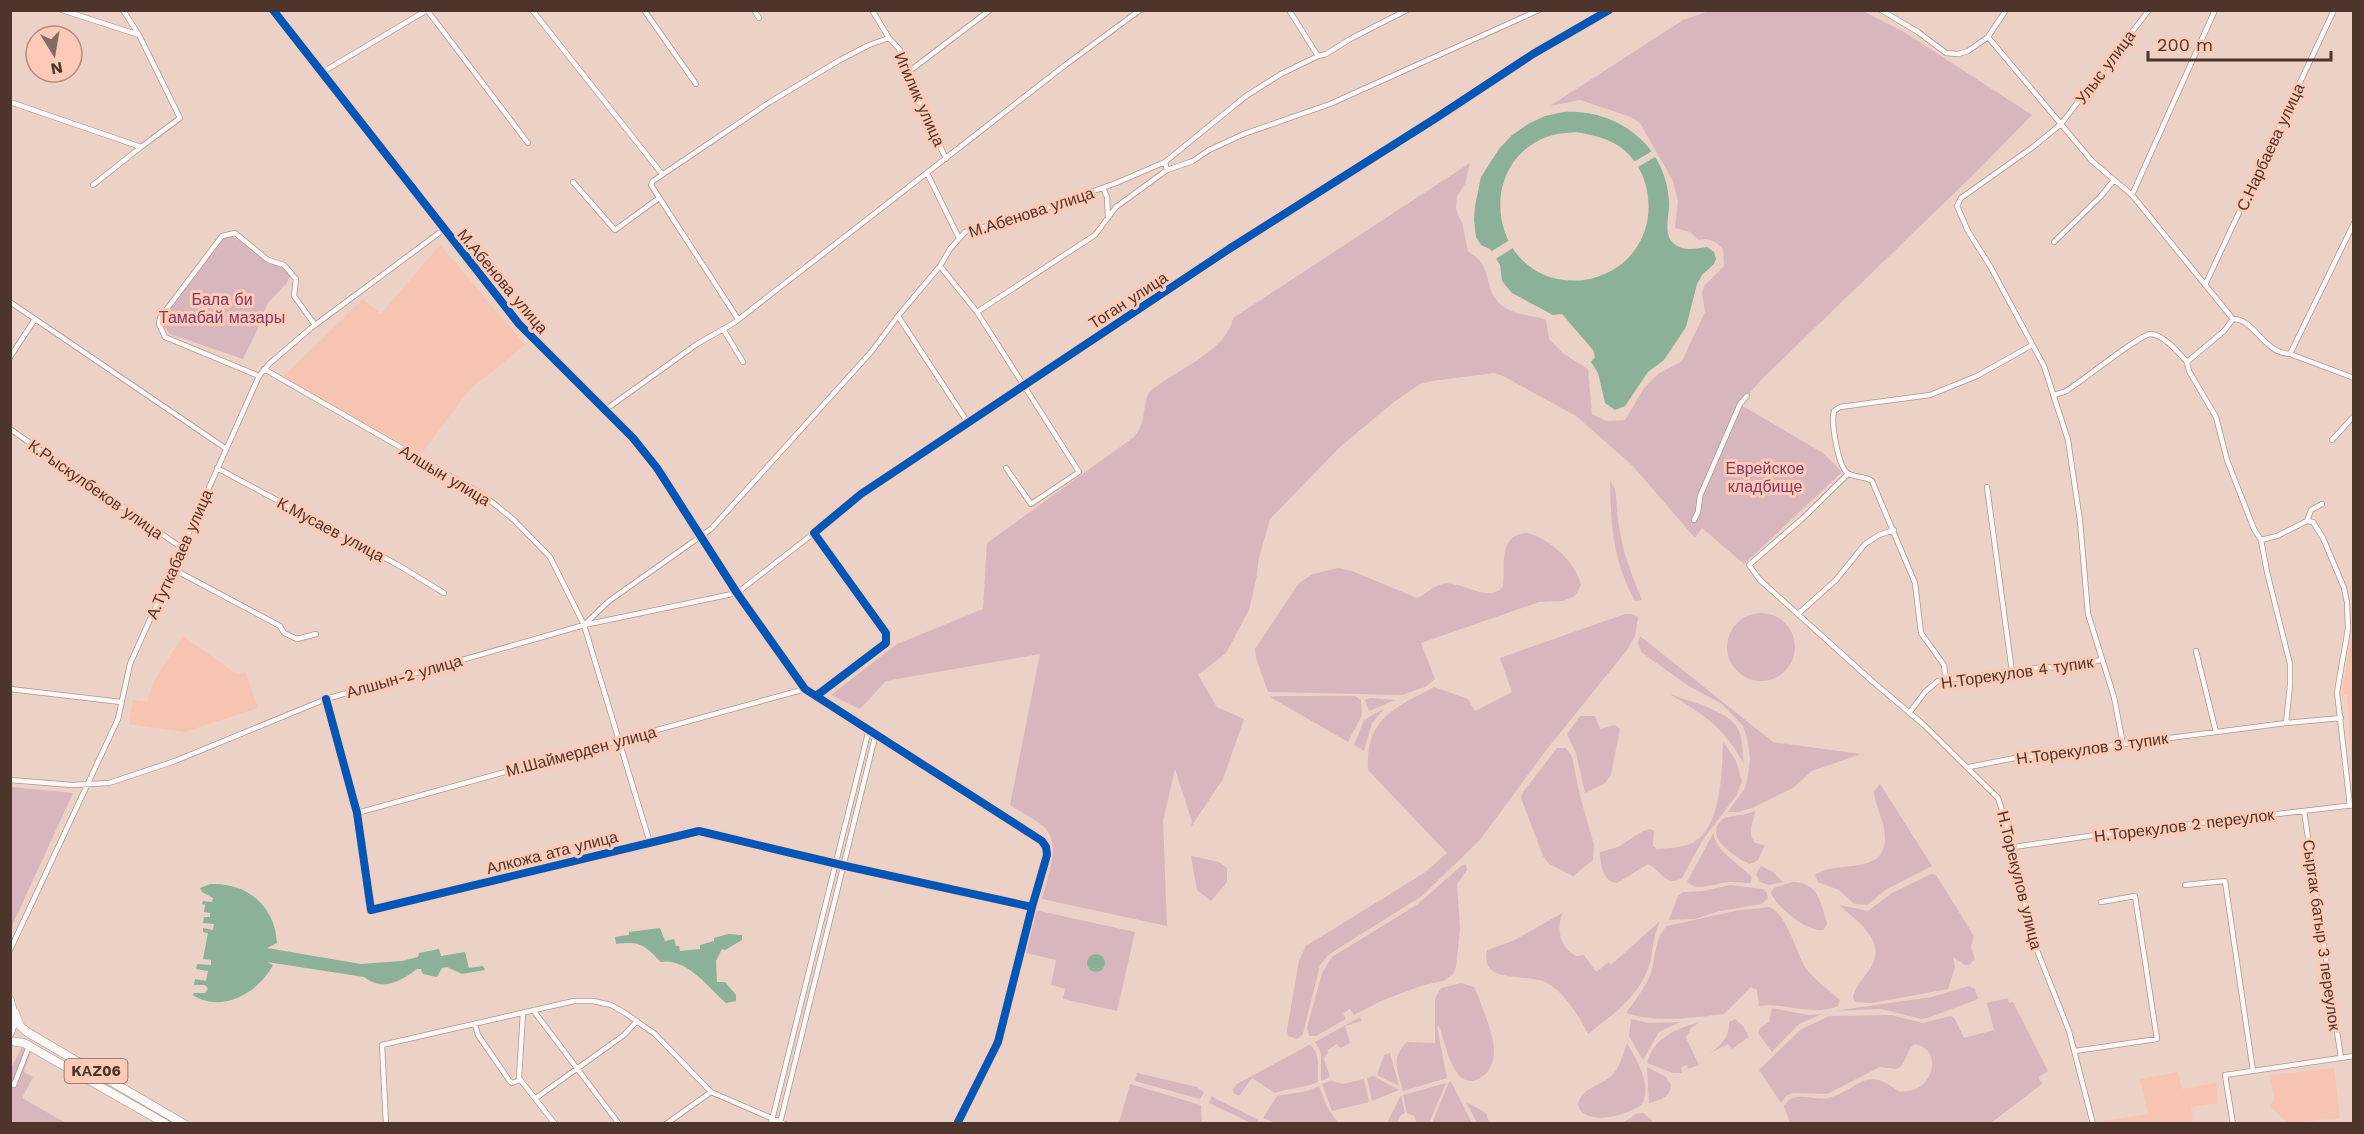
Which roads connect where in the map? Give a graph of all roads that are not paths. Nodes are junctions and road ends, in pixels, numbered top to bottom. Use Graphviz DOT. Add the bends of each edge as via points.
graph roads {
  1 [pos="62,10"];
  2 [pos="123,10"];
  3 [pos="273,10"];
  4 [pos="532,10"];
  5 [pos="644,10"];
  6 [pos="754,10"];
  7 [pos="872,10"];
  8 [pos="990,10"];
  9 [pos="1140,10"];
  10 [pos="1289,10"];
  11 [pos="1407,10"];
  12 [pos="1539,10"];
  13 [pos="1609,10"];
  14 [pos="1881,10"];
  15 [pos="2006,10"];
  16 [pos="2149,10"];
  17 [pos="2215,10"];
  18 [pos="2334,10"];
  19 [pos="427,11"];
  20 [pos="1395,13"];
  21 [pos="759,18"];
  22 [pos="139,35"];
  23 [pos="1988,37"];
  24 [pos="889,38"];
  25 [pos="1318,56"];
  26 [pos="321,73"];
  27 [pos="907,73"];
  28 [pos="696,84"];
  29 [pos="10,102"];
  30 [pos="2061,124"];
  31 [pos="528,143"];
  32 [pos="141,147"];
  33 [pos="946,159"];
  34 [pos="1165,162"];
  35 [pos="1167,170"];
  36 [pos="927,173"];
  37 [pos="662,174"];
  38 [pos="2114,180"];
  39 [pos="573,182"];
  40 [pos="93,184"];
  41 [pos="1103,188"];
  42 [pos="2132,195"];
  43 [pos="659,198"];
  44 [pos="1108,219"];
  45 [pos="2354,223"];
  46 [pos="443,230"];
  47 [pos="959,238"];
  48 [pos="2054,242"];
  49 [pos="940,266"];
  50 [pos="2205,285"];
  51 [pos="10,302"];
  52 [pos="977,312"];
  53 [pos="898,316"];
  54 [pos="35,319"];
  55 [pos="738,319"];
  56 [pos="2233,319"];
  57 [pos="315,325"];
  58 [pos="723,329"];
  59 [pos="2032,345"];
  60 [pos="2290,354"];
  61 [pos="10,357"];
  62 [pos="743,362"];
  63 [pos="2187,362"];
  64 [pos="264,369"];
  65 [pos="259,376"];
  66 [pos="2354,378"];
  67 [pos="1024,386"];
  68 [pos="2053,395"];
  69 [pos="1747,396"];
  70 [pos="605,410"];
  71 [pos="2354,416"];
  72 [pos="968,423"];
  73 [pos="10,429"];
  74 [pos="2332,440"];
  75 [pos="225,448"];
  76 [pos="217,468"];
  77 [pos="1006,468"];
  78 [pos="1848,474"];
  79 [pos="1988,487"];
  80 [pos="2322,504"];
  81 [pos="1694,520"];
  82 [pos="2307,521"];
  83 [pos="1894,530"];
  84 [pos="814,533"];
  85 [pos="700,536"];
  86 [pos="2261,540"];
  87 [pos="182,548"];
  88 [pos="173,569"];
  89 [pos="444,593"];
  90 [pos="737,593"];
  91 [pos="1799,613"];
  92 [pos="584,625"];
  93 [pos="316,634"];
  94 [pos="2196,651"];
  95 [pos="2101,660"];
  96 [pos="2012,672"];
  97 [pos="1946,681"];
  98 [pos="10,689"];
  99 [pos="805,689"];
  100 [pos="816,696"];
  101 [pos="326,699"];
  102 [pos="121,702"];
  103 [pos="1910,712"];
  104 [pos="2342,718"];
  105 [pos="2286,723"];
  106 [pos="869,729"];
  107 [pos="2216,732"];
  108 [pos="876,733"];
  109 [pos="620,740"];
  110 [pos="2123,744"];
  111 [pos="1969,767"];
  112 [pos="10,780"];
  113 [pos="89,784"];
  114 [pos="2352,805"];
  115 [pos="2304,811"];
  116 [pos="357,813"];
  117 [pos="650,843"];
  118 [pos="2014,847"];
  119 [pos="835,864"];
  120 [pos="843,866"];
  121 [pos="2185,885"];
  122 [pos="2101,902"];
  123 [pos="1032,907"];
  124 [pos="10,950"];
  125 [pos="10,1000"];
  126 [pos="533,1010"];
  127 [pos="523,1012"];
  128 [pos="15,1013"];
  129 [pos="637,1021"];
  130 [pos="475,1024"];
  131 [pos="10,1033"];
  132 [pos="10,1041"];
  133 [pos="29,1046"];
  134 [pos="2075,1051"];
  135 [pos="2354,1056"];
  136 [pos="2341,1058"];
  137 [pos="578,1069"];
  138 [pos="2253,1071"];
  139 [pos="520,1080"];
  140 [pos="10,1083"];
  141 [pos="711,1092"];
  142 [pos="536,1098"];
  143 [pos="675,1117"];
  144 [pos="772,1120"];
  145 [pos="782,1123"];
  146 [pos="166,1124"];
  147 [pos="184,1124"];
  148 [pos="386,1124"];
  149 [pos="555,1124"];
  150 [pos="619,1124"];
  151 [pos="666,1124"];
  152 [pos="679,1124"];
  153 [pos="957,1124"];
  154 [pos="2094,1124"];
  155 [pos="2233,1124"];
  1 -- 22 [label="street"];
  2 -- 22 [label="street"];
  3 -- 26 [label="street, М.Абенова улица"];
  4 -- 37 [label="street"];
  5 -- 28 [label="street"];
  6 -- 21 [label="street"];
  7 -- 24 [label="street, Игилик улица"];
  8 -- 27 [label="street"];
  9 -- 33 [label="street"];
  10 -- 25 [label="street"];
  11 -- 20 [label="street, М.Абенова улица"];
  12 -- 35 [label="street" via="1330,104 1244,134"];
  13 -- 67 [label="street, Тоган улица" via="1533,54 1228,249"];
  14 -- 23 [label="street" via="1946,53 1968,51"];
  15 -- 23 [label="street"];
  16 -- 30 [label="street, Улыс улица"];
  17 -- 42 [label="street"];
  18 -- 50 [label="street, С.Нарбаева улица"];
  19 -- 26 [label="street"];
  19 -- 31 [label="street"];
  20 -- 25 [label="street, М.Абенова улица"];
  22 -- 32 [label="street" via="180,117"];
  23 -- 30 [label="street"];
  24 -- 27 [label="street, Игилик улица" via="900,50"];
  24 -- 37 [label="street" via="840,60"];
  25 -- 34 [label="street, М.Абенова улица" via="1246,96"];
  26 -- 46 [label="street, М.Абенова улица"];
  27 -- 33 [label="street, Игилик улица"];
  29 -- 32 [label="street"];
  30 -- 38 [label="street"];
  30 -- 59 [label="street, Улыс улица" via="1961,198 1957,206"];
  32 -- 40 [label="street"];
  33 -- 36 [label="street"];
  34 -- 35 [label="street"];
  34 -- 41 [label="street, М.Абенова улица"];
  35 -- 44 [label="street" via="1122,202"];
  36 -- 47 [label="street"];
  36 -- 55 [label="street"];
  37 -- 43 [label="street" via="651,185"];
  38 -- 42 [label="street"];
  38 -- 48 [label="street"];
  39 -- 43 [label="street" via="615,230"];
  41 -- 44 [label="street"];
  41 -- 47 [label="street, М.Абенова улица" via="994,226 965,232"];
  42 -- 50 [label="street"];
  43 -- 55 [label="street"];
  44 -- 52 [label="street" via="1095,235"];
  45 -- 60 [label="street"];
  46 -- 57 [label="street, А.Туткабаев улица"];
  46 -- 70 [label="street, М.Абенова улица" via="519,324"];
  47 -- 49 [label="street, М.Абенова улица"];
  49 -- 52 [label="street"];
  49 -- 53 [label="street, М.Абенова улица"];
  50 -- 56 [label="street"];
  51 -- 54 [label="street"];
  52 -- 67 [label="street"];
  53 -- 72 [label="street"];
  53 -- 85 [label="street, М.Абенова улица" via="872,351 711,529"];
  54 -- 61 [label="street"];
  54 -- 75 [label="street"];
  55 -- 58 [label="street"];
  56 -- 60 [label="street" via="2247,325 2271,349"];
  56 -- 63 [label="street"];
  57 -- 64 [label="street, А.Туткабаев улица"];
  57 -- 65 [label="street" via="295,298 295,276 284,265 268,260 235,233 222,236 160,318 160,332"];
  58 -- 62 [label="street"];
  58 -- 70 [label="street" via="687,350"];
  59 -- 68 [label="street"];
  59 -- 78 [label="street" via="1977,376 1930,395 1834,411 1833,430 1843,469"];
  60 -- 66 [label="street"];
  63 -- 68 [label="street" via="2163,339 2144,334 2066,392"];
  63 -- 86 [label="street" via="2216,417 2227,460"];
  64 -- 65 [label="street, А.Туткабаев улица"];
  64 -- 92 [label="street, Алшын улица" via="482,494 550,557"];
  65 -- 75 [label="street, А.Туткабаев улица"];
  67 -- 72 [label="street, Тоган улица"];
  67 -- 77 [label="street" via="1079,472 1031,504"];
  68 -- 95 [label="street" via="2074,471 2088,614"];
  69 -- 81 [label="street" via="1700,496"];
  70 -- 85 [label="street, М.Абенова улица" via="657,468"];
  71 -- 74 [label="street"];
  72 -- 84 [label="street, Тоган улица" via="861,494"];
  73 -- 87 [label="street, К.Рыскулбеков улица"];
  75 -- 76 [label="street, А.Туткабаев улица"];
  76 -- 87 [label="street, А.Туткабаев улица"];
  76 -- 89 [label="street, К.Мусаев улица"];
  78 -- 83 [label="street" via="1872,481"];
  78 -- 91 [label="street, Н.Торекулов улица" via="1749,565 1760,580"];
  79 -- 96 [label="street"];
  80 -- 82 [label="street" via="2311,510"];
  82 -- 86 [label="street" via="2277,537"];
  82 -- 104 [label="street" via="2318,527 2347,602 2348,628 2337,692"];
  83 -- 91 [label="street" via="1865,544 1836,580"];
  83 -- 97 [label="street" via="1915,583 1921,633 1944,664"];
  84 -- 90 [label="street, Тоган улица"];
  84 -- 100 [label="street" via="886,633 886,643"];
  85 -- 90 [label="street, М.Абенова улица"];
  85 -- 92 [label="street, Алшын-2 улица" via="602,607"];
  86 -- 105 [label="street" via="2290,664"];
  87 -- 88 [label="street, А.Туткабаев улица"];
  88 -- 93 [label="street" via="297,639"];
  88 -- 102 [label="street, А.Туткабаев улица" via="130,664"];
  90 -- 92 [label="street"];
  90 -- 99 [label="street, М.Абенова улица"];
  91 -- 103 [label="street, Н.Торекулов улица"];
  92 -- 101 [label="street, Алшын-2 улица"];
  92 -- 109 [label="street, Алшын улица"];
  94 -- 107 [label="street"];
  95 -- 96 [label="street, Н.Торекулов 4 тупик"];
  95 -- 110 [label="street" via="2114,697"];
  96 -- 97 [label="street, Н.Торекулов 4 тупик"];
  97 -- 103 [label="street, Н.Торекулов 4 тупик" via="1932,686"];
  98 -- 102 [label="street"];
  99 -- 100 [label="street, М.Абенова улица"];
  99 -- 109 [label="street, М.Шаймерден улица"];
  100 -- 106 [label="street, М.Абенова улица"];
  101 -- 113 [label="street, Алшын-2 улица" via="148,771 109,783"];
  101 -- 116 [label="street"];
  102 -- 113 [label="street, А.Туткабаев улица" via="118,719"];
  103 -- 111 [label="street, Н.Торекулов улица"];
  104 -- 105 [label="street, Н.Торекулов 3 тупик"];
  104 -- 114 [label="street"];
  105 -- 107 [label="street, Н.Торекулов 3 тупик"];
  106 -- 108 [label="street, М.Абенова улица"];
  106 -- 119 [label="street"];
  107 -- 110 [label="street, Н.Торекулов 3 тупик"];
  108 -- 120 [label="street"];
  108 -- 123 [label="street, М.Абенова улица" via="1041,841 1047,855"];
  109 -- 116 [label="street, М.Шаймерден улица"];
  109 -- 117 [label="street, Алшын улица"];
  110 -- 111 [label="street, Н.Торекулов 3 тупик"];
  111 -- 118 [label="street, Н.Торекулов улица" via="1998,798"];
  112 -- 113 [label="street"];
  113 -- 124 [label="street, А.Туткабаев улица"];
  114 -- 115 [label="street, Н.Торекулов 2 переулок"];
  115 -- 118 [label="street, Н.Торекулов 2 переулок"];
  115 -- 136 [label="street, Сыргак батыр 3 переулок"];
  116 -- 117 [label="street, Алкожа ата улица" via="371,910"];
  117 -- 119 [label="street, Алкожа ата улица" via="699,831"];
  118 -- 134 [label="street, Н.Торекулов улица" via="2031,935"];
  119 -- 120 [label="street, Алкожа ата улица"];
  119 -- 144 [label="street"];
  120 -- 123 [label="street, Алкожа ата улица"];
  120 -- 145 [label="street"];
  121 -- 138 [label="street" via="2225,881"];
  122 -- 134 [label="street" via="2135,896 2157,1039"];
  123 -- 153 [label="street, М.Абенова улица" via="998,1042"];
  125 -- 128 [label="main road, KАZ06"];
  126 -- 127 [label="street"];
  126 -- 129 [label="street" via="593,1001 611,1005"];
  126 -- 137 [label="street"];
  127 -- 130 [label="street"];
  127 -- 139 [label="street"];
  128 -- 131 [label="main road"];
  128 -- 147 [label="main road, KАZ06" via="27,1032"];
  129 -- 137 [label="street"];
  129 -- 141 [label="street" via="655,1034"];
  130 -- 139 [label="street" via="477,1035 509,1080"];
  130 -- 148 [label="street" via="382,1045"];
  132 -- 133 [label="main road, KАZ06"];
  133 -- 140 [label="street" via="14,1085"];
  133 -- 146 [label="main road, KАZ06"];
  134 -- 154 [label="street, Н.Торекулов улица"];
  135 -- 136 [label="street"];
  136 -- 138 [label="street"];
  137 -- 142 [label="street"];
  137 -- 150 [label="street"];
  138 -- 155 [label="street" via="2225,1075"];
  139 -- 142 [label="street"];
  141 -- 143 [label="street"];
  141 -- 144 [label="street"];
  142 -- 149 [label="street"];
  143 -- 151 [label="street"];
  143 -- 152 [label="street"];
  144 -- 145 [label="street"];
}
